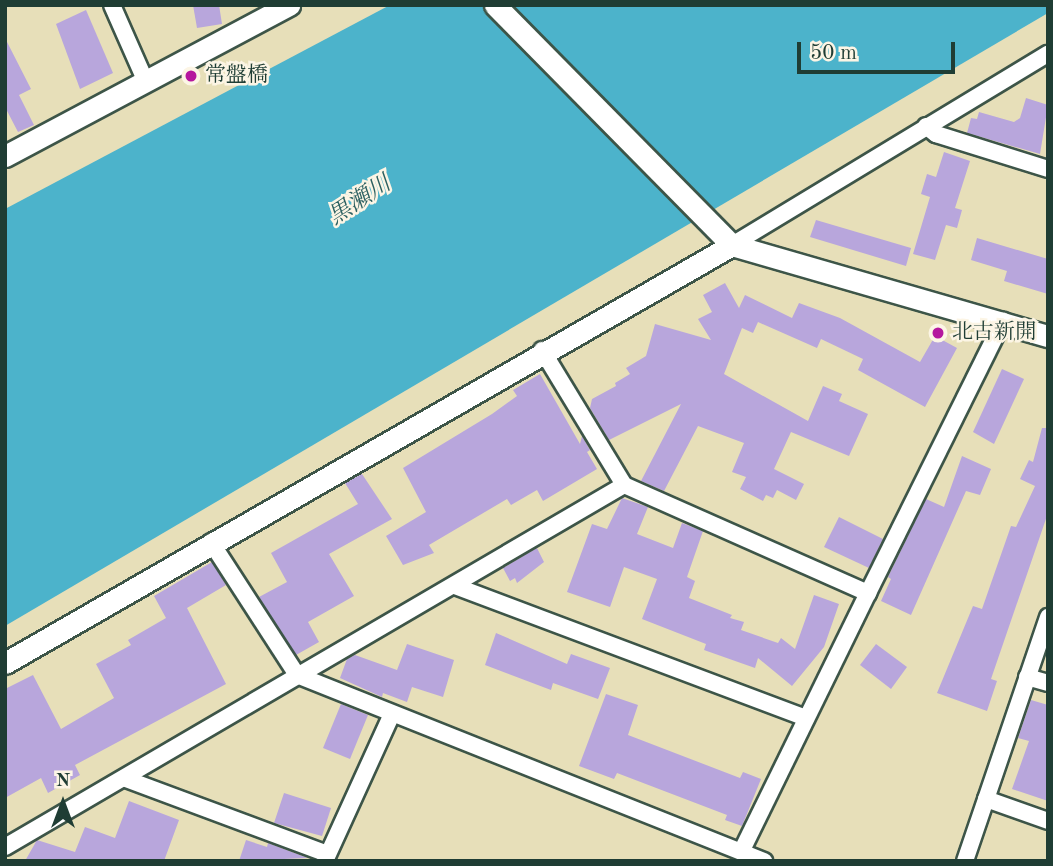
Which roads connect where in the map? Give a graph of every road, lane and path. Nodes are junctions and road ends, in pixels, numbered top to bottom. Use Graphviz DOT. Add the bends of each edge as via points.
graph roads {
  1 [pos="112,5"];
  2 [pos="289,5"];
  3 [pos="495,5"];
  4 [pos="1048,54"];
  5 [pos="146,82"];
  6 [pos="926,126"];
  7 [pos="5,156"];
  8 [pos="1048,169"];
  9 [pos="726,239"];
  10 [pos="1003,321"];
  11 [pos="1048,336"];
  12 [pos="542,350"];
  13 [pos="624,485"];
  14 [pos="211,542"];
  15 [pos="455,586"];
  16 [pos="868,593"];
  17 [pos="1048,617"];
  18 [pos="5,663"];
  19 [pos="297,675"];
  20 [pos="1027,677"];
  21 [pos="1048,684"];
  22 [pos="392,714"];
  23 [pos="806,718"];
  24 [pos="127,779"];
  25 [pos="986,799"];
  26 [pos="1048,821"];
  27 [pos="5,847"];
  28 [pos="741,852"];
  29 [pos="326,858"];
  30 [pos="764,861"];
  31 [pos="965,861"];
  1 -- 5 [label="street"];
  2 -- 5 [label="street"];
  3 -- 9 [label="street"];
  4 -- 6 [label="street"];
  5 -- 7 [label="street"];
  6 -- 8 [label="street" via="936,134"];
  6 -- 9 [label="street"];
  9 -- 10 [label="street"];
  9 -- 12 [label="street"];
  10 -- 11 [label="street"];
  10 -- 16 [label="street"];
  12 -- 13 [label="street"];
  12 -- 14 [label="street"];
  13 -- 15 [label="street"];
  13 -- 16 [label="street"];
  14 -- 18 [label="street"];
  14 -- 19 [label="street"];
  15 -- 19 [label="street"];
  15 -- 23 [label="street"];
  16 -- 23 [label="street"];
  17 -- 20 [label="street"];
  19 -- 22 [label="street"];
  19 -- 24 [label="street"];
  20 -- 21 [label="street"];
  20 -- 25 [label="street"];
  22 -- 28 [label="street"];
  22 -- 29 [label="street"];
  23 -- 28 [label="street"];
  24 -- 27 [label="street"];
  24 -- 29 [label="street"];
  25 -- 26 [label="street"];
  25 -- 31 [label="street"];
  28 -- 30 [label="street"];
}
